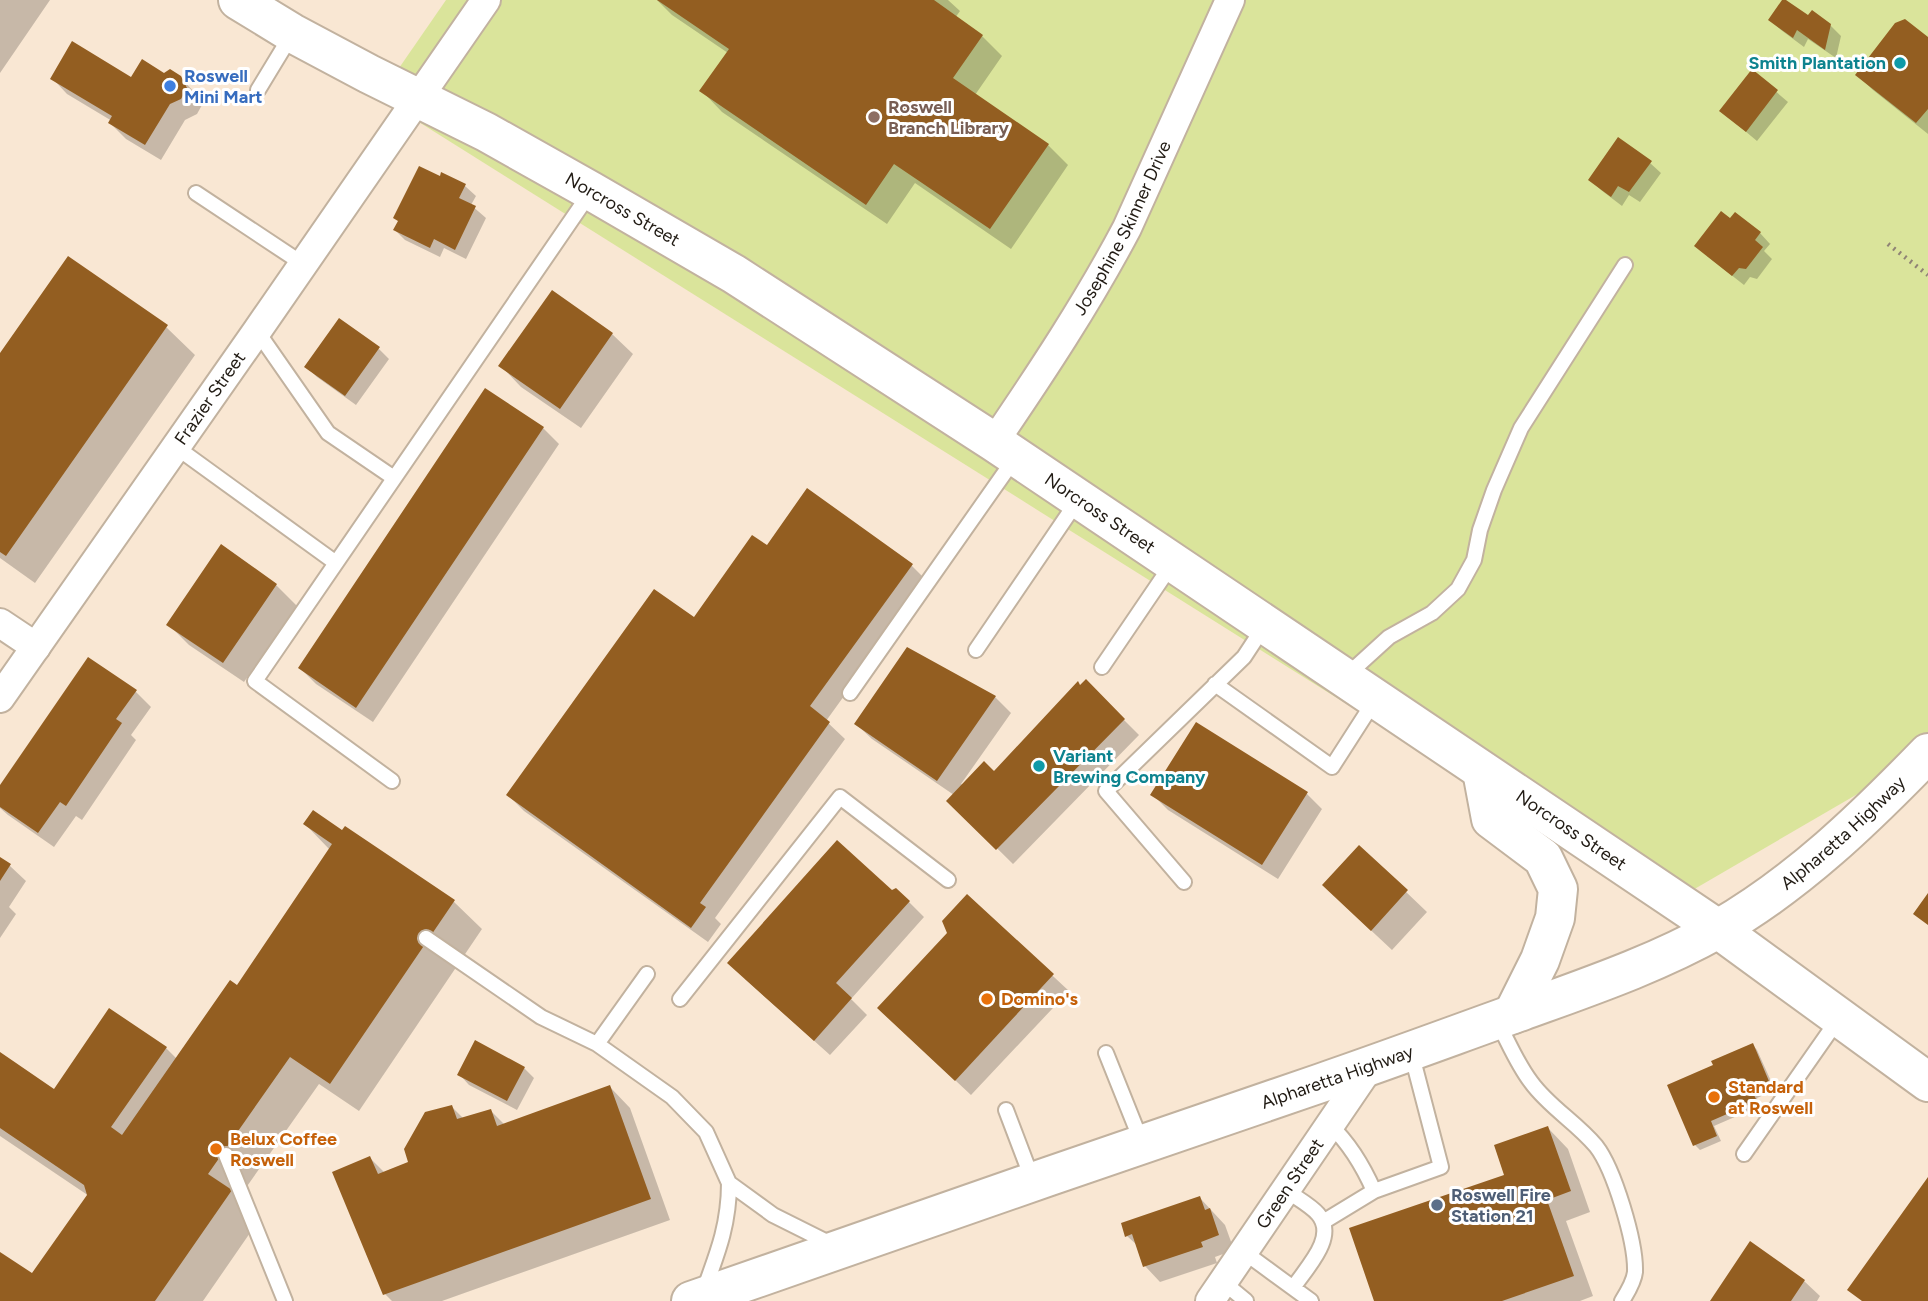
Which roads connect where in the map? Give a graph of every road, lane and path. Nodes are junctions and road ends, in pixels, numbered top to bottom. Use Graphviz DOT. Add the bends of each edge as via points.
graph roads {
  1 [pos="238,0"];
  2 [pos="486,0"];
  3 [pos="1230,0"];
  4 [pos="292,33"];
  5 [pos="258,90"];
  6 [pos="418,99"];
  7 [pos="592,191"];
  8 [pos="196,193"];
  9 [pos="1888,244"];
  10 [pos="303,264"];
  11 [pos="1625,265"];
  12 [pos="1928,275"];
  13 [pos="257,331"];
  14 [pos="176,447"];
  15 [pos="1005,450"];
  16 [pos="394,478"];
  17 [pos="1079,499"];
  18 [pos="336,563"];
  19 [pos="1173,563"];
  20 [pos="0,623"];
  21 [pos="1265,624"];
  22 [pos="36,647"];
  23 [pos="976,650"];
  24 [pos="1102,667"];
  25 [pos="1344,678"];
  26 [pos="1215,684"];
  27 [pos="850,693"];
  28 [pos="0,698"];
  29 [pos="1376,699"];
  30 [pos="1928,753"];
  31 [pos="1482,771"];
  32 [pos="392,780"];
  33 [pos="948,880"];
  34 [pos="1184,882"];
  35 [pos="1718,929"];
  36 [pos="426,938"];
  37 [pos="647,974"];
  38 [pos="680,999"];
  39 [pos="1504,1017"];
  40 [pos="1839,1018"];
  41 [pos="597,1044"];
  42 [pos="1411,1051"];
  43 [pos="1106,1053"];
  44 [pos="1370,1066"];
  45 [pos="1928,1082"];
  46 [pos="1006,1110"];
  47 [pos="1330,1125"];
  48 [pos="1143,1144"];
  49 [pos="1744,1154"];
  50 [pos="226,1155"];
  51 [pos="1033,1182"];
  52 [pos="729,1183"];
  53 [pos="1286,1190"];
  54 [pos="1374,1191"];
  55 [pos="1323,1222"];
  56 [pos="840,1248"];
  57 [pos="1244,1252"];
  58 [pos="1293,1288"];
  59 [pos="1217,1292"];
  60 [pos="696,1299"];
  61 [pos="285,1301"];
  62 [pos="1246,1301"];
  63 [pos="1311,1301"];
  64 [pos="1622,1301"];
  1 -- 4 [label="main road, Norcross Street"];
  2 -- 6 [label="street, Frazier Street"];
  3 -- 15 [label="street, Josephine Skinner Drive" via="1118,245 1028,392"];
  4 -- 5 [label="lane"];
  4 -- 6 [label="main road, Norcross Street"];
  6 -- 7 [label="main road, Norcross Street"];
  6 -- 10 [label="street, Frazier Street"];
  7 -- 15 [label="main road, Norcross Street" via="734,274"];
  7 -- 16 [label="lane"];
  8 -- 10 [label="lane"];
  9 -- 12 [label="path"];
  10 -- 13 [label="street, Frazier Street"];
  11 -- 25 [label="lane" via="1521,428 1494,490 1474,561 1458,589 1432,613 1389,637"];
  13 -- 14 [label="street, Frazier Street"];
  13 -- 16 [label="lane" via="328,433"];
  14 -- 18 [label="lane"];
  14 -- 22 [label="street, Frazier Street"];
  15 -- 17 [label="main road, Norcross Street"];
  15 -- 27 [label="lane"];
  16 -- 18 [label="lane"];
  17 -- 19 [label="main road, Norcross Street"];
  17 -- 23 [label="lane"];
  18 -- 32 [label="lane" via="254,681"];
  19 -- 21 [label="main road, Norcross Street"];
  19 -- 24 [label="lane"];
  20 -- 22 [label="street"];
  21 -- 25 [label="main road, Norcross Street"];
  21 -- 26 [label="lane" via="1244,657"];
  22 -- 28 [label="street, Frazier Street"];
  25 -- 29 [label="main road, Norcross Street"];
  26 -- 29 [label="lane" via="1332,767"];
  26 -- 34 [label="lane" via="1106,791"];
  29 -- 31 [label="main road, Norcross Street"];
  30 -- 35 [label="main road, Alpharetta Highway" via="1823,854"];
  31 -- 35 [label="main road, Norcross Street"];
  31 -- 39 [label="main road" via="1491,819 1543,858 1558,890 1555,918 1540,960"];
  33 -- 38 [label="lane" via="840,797"];
  35 -- 39 [label="main road, Alpharetta Highway" via="1658,960"];
  35 -- 40 [label="main road, Norcross Street"];
  36 -- 41 [label="lane" via="541,1017"];
  37 -- 41 [label="lane"];
  39 -- 42 [label="main road, Alpharetta Highway"];
  39 -- 64 [label="lane" via="1529,1080 1604,1158 1633,1249 1635,1274"];
  40 -- 45 [label="main road, Norcross Street"];
  40 -- 49 [label="lane"];
  41 -- 52 [label="lane" via="672,1097 706,1132"];
  42 -- 44 [label="main road, Alpharetta Highway"];
  42 -- 54 [label="lane" via="1441,1167"];
  43 -- 48 [label="lane"];
  44 -- 47 [label="street, Green Street"];
  44 -- 48 [label="main road, Alpharetta Highway"];
  46 -- 51 [label="lane"];
  47 -- 53 [label="street, Green Street"];
  47 -- 54 [label="lane" via="1360,1161"];
  48 -- 51 [label="main road, Alpharetta Highway"];
  50 -- 61 [label="lane"];
  51 -- 56 [label="main road, Alpharetta Highway"];
  52 -- 56 [label="lane" via="773,1216"];
  52 -- 60 [label="lane" via="721,1244"];
  53 -- 55 [label="lane"];
  53 -- 57 [label="street, Green Street"];
  54 -- 55 [label="lane"];
  55 -- 58 [label="lane" via="1321,1246"];
  56 -- 60 [label="main road, Alpharetta Highway"];
  57 -- 58 [label="lane"];
  57 -- 59 [label="street, Green Street"];
  58 -- 63 [label="lane"];
  59 -- 62 [label="lane"];
}
